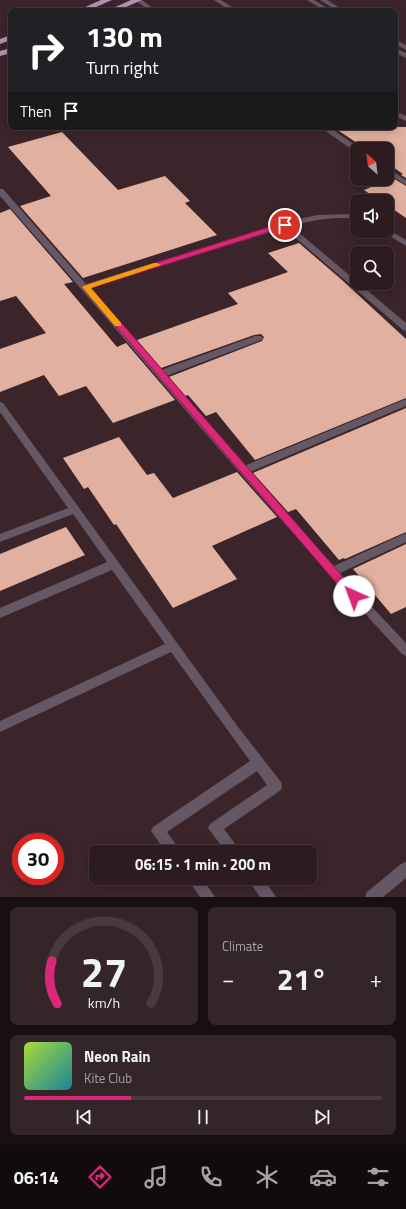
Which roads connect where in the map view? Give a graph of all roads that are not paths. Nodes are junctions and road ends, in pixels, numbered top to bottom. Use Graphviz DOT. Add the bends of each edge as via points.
graph roads {
  1 [pos="108,0"];
  2 [pos="138,0"];
  3 [pos="217,0"];
  4 [pos="310,0"];
  5 [pos="323,0"];
  6 [pos="88,8"];
  7 [pos="119,8"];
  8 [pos="150,8"];
  9 [pos="230,8"];
  10 [pos="324,8"];
  11 [pos="337,8"];
  12 [pos="328,130"];
  13 [pos="350,145"];
  14 [pos="394,175"];
  15 [pos="406,183"];
  16 [pos="0,191"];
  17 [pos="350,216"];
  18 [pos="285,225"];
  19 [pos="394,236"];
  20 [pos="406,244"];
  21 [pos="86,287"];
  22 [pos="406,328"];
  23 [pos="258,338"];
  24 [pos="161,374"];
  25 [pos="406,402"];
  26 [pos="1,408"];
  27 [pos="244,470"];
  28 [pos="75,509"];
  29 [pos="406,537"];
  30 [pos="0,538"];
  31 [pos="114,564"];
  32 [pos="332,572"];
  33 [pos="0,613"];
  34 [pos="173,646"];
  35 [pos="406,651"];
  36 [pos="0,726"];
  37 [pos="258,763"];
  38 [pos="169,845"];
  39 [pos="228,845"];
  40 [pos="406,869"];
  41 [pos="199,885"];
  42 [pos="260,885"];
  43 [pos="208,897"];
  44 [pos="269,897"];
  45 [pos="372,897"];
  1 -- 6 [label="highway"];
  2 -- 7 [label="highway"];
  2 -- 8 [label="street"];
  3 -- 9 [label="street"];
  4 -- 10 [label="street"];
  5 -- 11 [label="street"];
  12 -- 13 [label="street"];
  14 -- 15 [label="street"];
  16 -- 21 [label="street"];
  17 -- 18 [label="street" via="317,217"];
  18 -- 21 [label="street"];
  18 -- 22 [label="street"];
  19 -- 20 [label="street"];
  21 -- 24 [label="street"];
  23 -- 24 [label="street"];
  24 -- 27 [label="street"];
  25 -- 27 [label="street"];
  26 -- 28 [label="street"];
  27 -- 32 [label="street"];
  28 -- 30 [label="street"];
  28 -- 31 [label="street"];
  29 -- 32 [label="street"];
  31 -- 33 [label="street"];
  31 -- 34 [label="street"];
  32 -- 35 [label="street"];
  34 -- 36 [label="street"];
  34 -- 37 [label="street"];
  37 -- 38 [label="street" via="158,831"];
  37 -- 39 [label="street" via="276,786 215,828"];
  40 -- 45 [label="street"];
  41 -- 43 [label="street"];
  42 -- 44 [label="street"];
}
